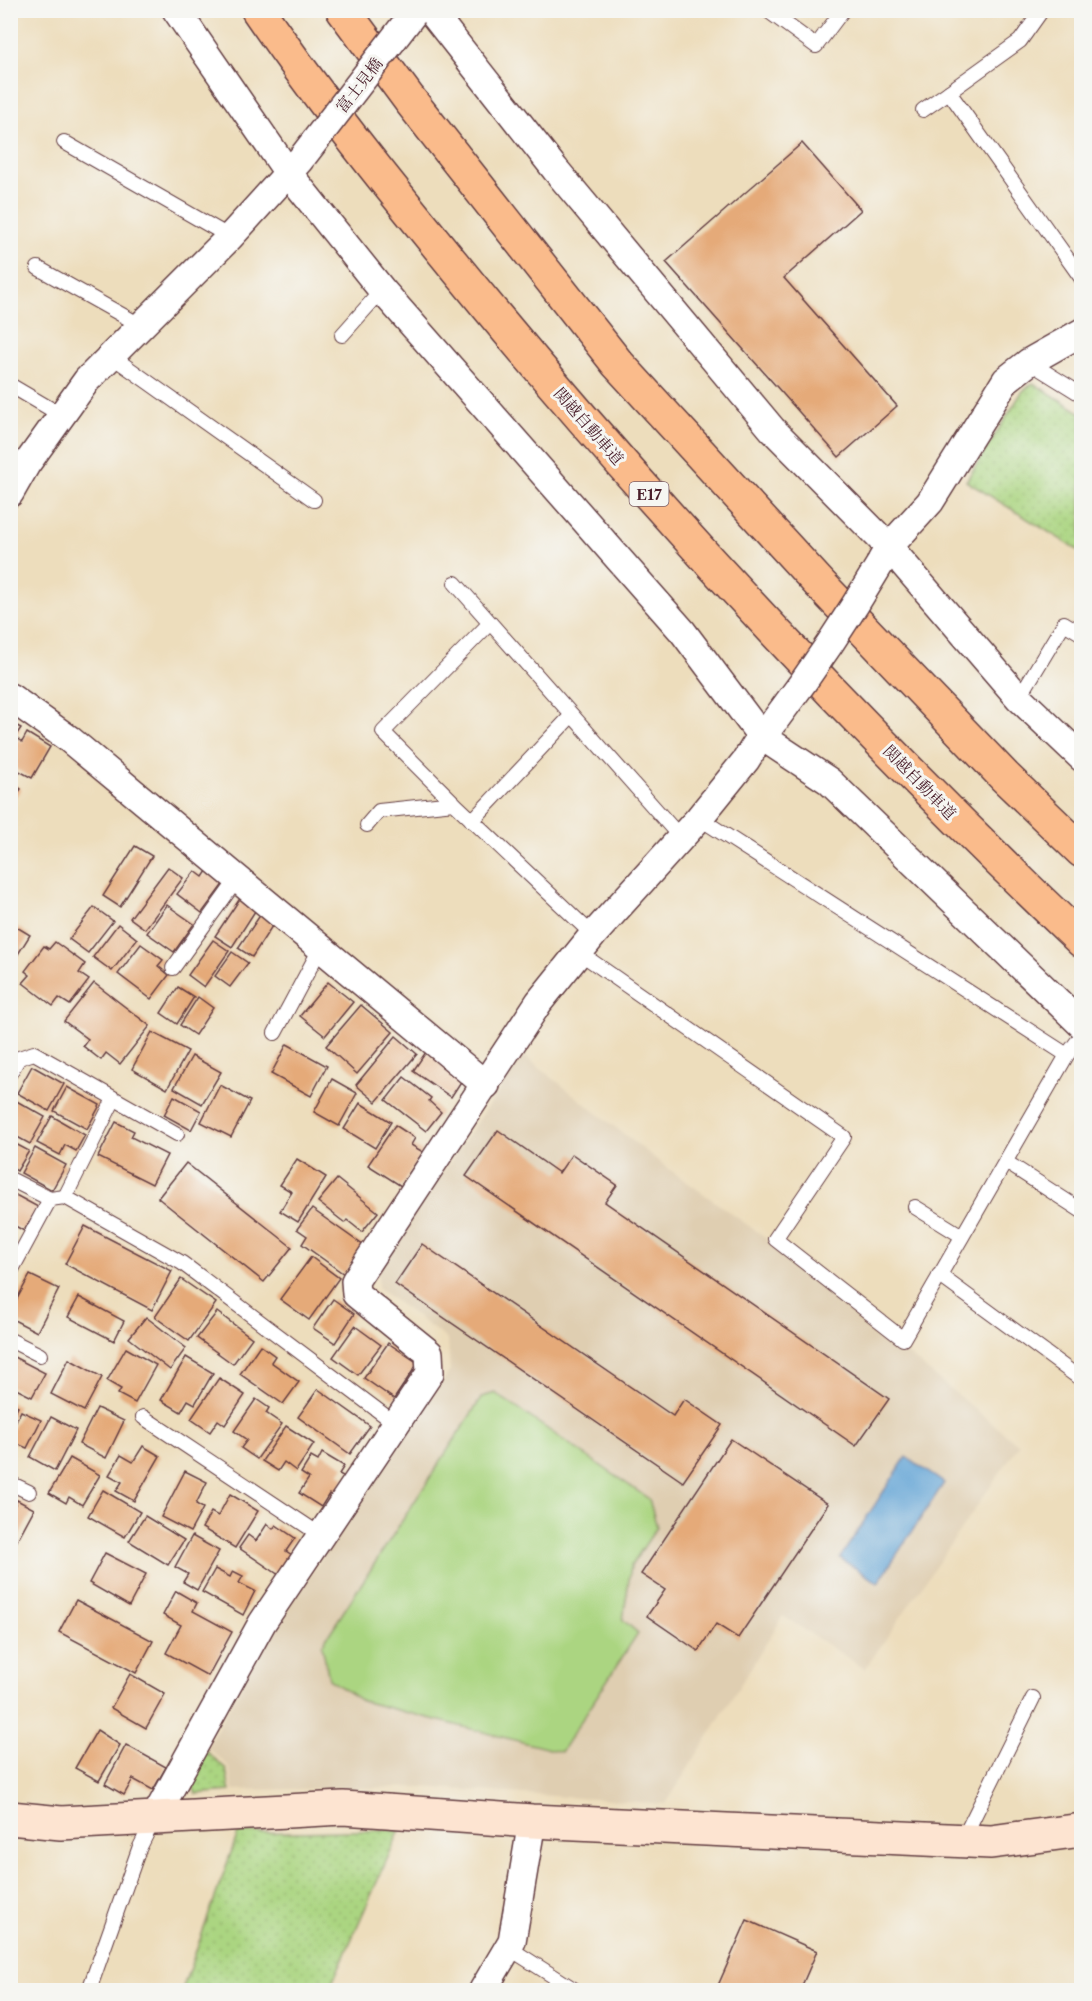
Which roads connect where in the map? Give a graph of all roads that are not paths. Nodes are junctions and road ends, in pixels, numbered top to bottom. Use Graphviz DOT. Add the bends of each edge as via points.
graph roads {
  1 [pos="176,10"];
  2 [pos="258,10"];
  3 [pos="343,10"];
  4 [pos="767,10"];
  5 [pos="843,10"];
  6 [pos="1042,10"];
  7 [pos="420,12"];
  8 [pos="949,92"];
  9 [pos="923,110"];
  10 [pos="64,142"];
  11 [pos="296,164"];
  12 [pos="230,237"];
  13 [pos="38,268"];
  14 [pos="1082,279"];
  15 [pos="382,290"];
  16 [pos="140,325"];
  17 [pos="1082,332"];
  18 [pos="342,335"];
  19 [pos="110,355"];
  20 [pos="1029,363"];
  21 [pos="10,385"];
  22 [pos="1082,395"];
  23 [pos="61,415"];
  24 [pos="10,493"];
  25 [pos="314,500"];
  26 [pos="884,555"];
  27 [pos="455,583"];
  28 [pos="490,622"];
  29 [pos="1082,634"];
  30 [pos="10,697"];
  31 [pos="1019,698"];
  32 [pos="572,715"];
  33 [pos="769,727"];
  34 [pos="1082,758"];
  35 [pos="454,803"];
  36 [pos="699,818"];
  37 [pos="472,821"];
  38 [pos="367,825"];
  39 [pos="681,838"];
  40 [pos="1082,851"];
  41 [pos="238,878"];
  42 [pos="1082,941"];
  43 [pos="586,944"];
  44 [pos="321,947"];
  45 [pos="173,968"];
  46 [pos="1082,1025"];
  47 [pos="274,1033"];
  48 [pos="1082,1035"];
  49 [pos="1067,1055"];
  50 [pos="10,1073"];
  51 [pos="486,1085"];
  52 [pos="114,1099"];
  53 [pos="177,1134"];
  54 [pos="1006,1162"];
  55 [pos="10,1179"];
  56 [pos="57,1198"];
  57 [pos="915,1207"];
  58 [pos="1082,1211"];
  59 [pos="962,1236"];
  60 [pos="10,1273"];
  61 [pos="939,1275"];
  62 [pos="10,1340"];
  63 [pos="40,1355"];
  64 [pos="1082,1380"];
  65 [pos="143,1417"];
  66 [pos="396,1424"];
  67 [pos="10,1483"];
  68 [pos="29,1492"];
  69 [pos="322,1536"];
  70 [pos="1033,1698"];
  71 [pos="10,1818"];
  72 [pos="154,1819"];
  73 [pos="532,1821"];
  74 [pos="1082,1830"];
  75 [pos="962,1841"];
  76 [pos="509,1948"];
  77 [pos="89,1990"];
  78 [pos="483,1990"];
  79 [pos="575,1990"];
  1 -- 11 [label="street"];
  2 -- 42 [label="highway, 関越自動車道 / E17" via="296,65 413,214 566,401 750,607 971,836"];
  3 -- 40 [label="highway" via="617,363 819,583 1005,777"];
  4 -- 5 [label="lane" via="816,46"];
  6 -- 8 [label="lane" via="1020,41"];
  7 -- 11 [label="street, 富士見橋, bridge"];
  7 -- 26 [label="street" via="772,429"];
  8 -- 9 [label="lane"];
  8 -- 14 [label="lane"];
  10 -- 12 [label="lane"];
  11 -- 12 [label="street, 富士見橋"];
  11 -- 15 [label="street"];
  12 -- 16 [label="street, 富士見橋"];
  13 -- 16 [label="lane"];
  15 -- 18 [label="lane"];
  15 -- 33 [label="street"];
  16 -- 19 [label="street, 富士見橋"];
  17 -- 20 [label="street"];
  19 -- 23 [label="street, 富士見橋"];
  19 -- 25 [label="lane"];
  20 -- 22 [label="lane"];
  20 -- 26 [label="street" via="1006,380 930,502"];
  21 -- 23 [label="lane"];
  23 -- 24 [label="street, 富士見橋"];
  26 -- 31 [label="street"];
  26 -- 33 [label="street, bridge" via="816,667"];
  27 -- 28 [label="lane"];
  28 -- 32 [label="lane"];
  28 -- 35 [label="lane" via="383,732"];
  29 -- 31 [label="lane" via="1064,623"];
  30 -- 41 [label="street" via="69,738"];
  31 -- 34 [label="street"];
  32 -- 37 [label="lane"];
  32 -- 39 [label="lane"];
  33 -- 36 [label="street"];
  33 -- 46 [label="street"];
  35 -- 37 [label="lane"];
  35 -- 38 [label="lane" via="379,812"];
  36 -- 39 [label="street"];
  36 -- 49 [label="lane"];
  37 -- 43 [label="lane"];
  39 -- 43 [label="street"];
  41 -- 44 [label="street"];
  41 -- 45 [label="lane"];
  43 -- 51 [label="street" via="539,1002"];
  43 -- 61 [label="lane" via="844,1137 775,1239 903,1339"];
  44 -- 47 [label="lane"];
  44 -- 51 [label="street"];
  48 -- 49 [label="lane"];
  49 -- 54 [label="lane"];
  50 -- 52 [label="lane" via="19,1058 34,1053"];
  51 -- 66 [label="street" via="355,1281 356,1294 429,1353 430,1373"];
  52 -- 53 [label="lane"];
  52 -- 56 [label="lane"];
  54 -- 58 [label="lane"];
  54 -- 59 [label="lane"];
  55 -- 56 [label="lane"];
  56 -- 60 [label="lane"];
  56 -- 66 [label="lane" via="182,1263"];
  57 -- 59 [label="lane"];
  59 -- 61 [label="lane"];
  61 -- 64 [label="lane"];
  62 -- 63 [label="lane"];
  65 -- 69 [label="lane"];
  66 -- 69 [label="street"];
  67 -- 68 [label="lane"];
  69 -- 72 [label="street" via="262,1623"];
  70 -- 75 [label="lane"];
  71 -- 72 [label="street" via="61,1823"];
  72 -- 73 [label="street" via="343,1808"];
  72 -- 77 [label="lane" via="139,1849"];
  73 -- 75 [label="street"];
  73 -- 76 [label="street"];
  74 -- 75 [label="street" via="991,1842"];
  76 -- 78 [label="street"];
  76 -- 79 [label="lane"];
}
